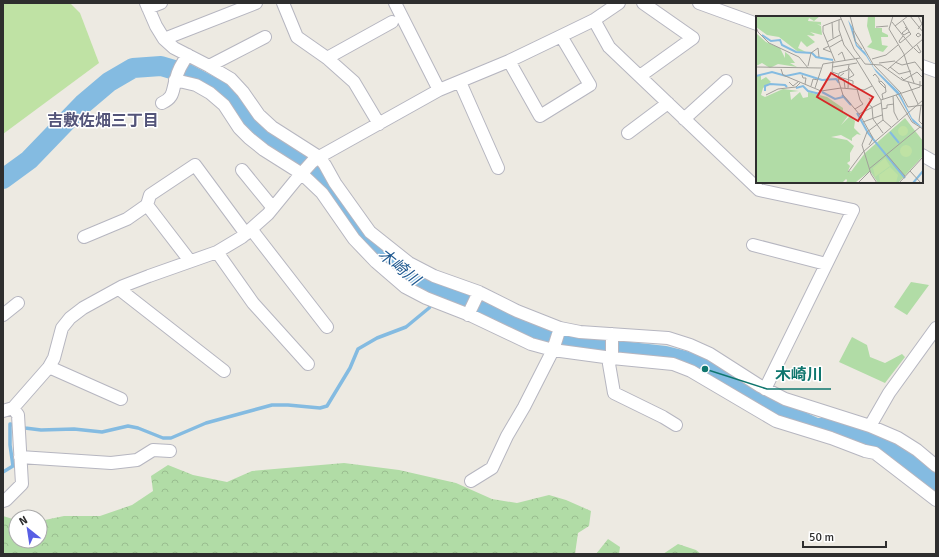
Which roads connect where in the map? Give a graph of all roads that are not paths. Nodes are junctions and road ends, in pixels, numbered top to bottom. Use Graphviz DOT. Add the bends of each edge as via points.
graph roads {
  1 [pos="161,3"];
  2 [pos="256,3"];
  3 [pos="283,3"];
  4 [pos="395,3"];
  5 [pos="619,3"];
  6 [pos="643,3"];
  7 [pos="699,3"];
  8 [pos="147,5"];
  9 [pos="594,20"];
  10 [pos="392,22"];
  11 [pos="756,24"];
  12 [pos="561,36"];
  13 [pos="265,37"];
  14 [pos="164,39"];
  15 [pos="188,56"];
  16 [pos="327,58"];
  17 [pos="509,61"];
  18 [pos="209,66"];
  19 [pos="923,66"];
  20 [pos="936,71"];
  21 [pos="640,76"];
  22 [pos="175,80"];
  23 [pos="726,81"];
  24 [pos="460,82"];
  25 [pos="439,90"];
  26 [pos="162,103"];
  27 [pos="668,103"];
  28 [pos="684,119"];
  29 [pos="379,124"];
  30 [pos="628,133"];
  31 [pos="923,156"];
  32 [pos="319,157"];
  33 [pos="936,163"];
  34 [pos="498,168"];
  35 [pos="242,170"];
  36 [pos="302,174"];
  37 [pos="147,205"];
  38 [pos="273,208"];
  39 [pos="249,231"];
  40 [pos="84,237"];
  41 [pos="753,245"];
  42 [pos="217,252"];
  43 [pos="190,261"];
  44 [pos="409,263"];
  45 [pos="826,264"];
  46 [pos="395,278"];
  47 [pos="119,289"];
  48 [pos="479,292"];
  49 [pos="18,303"];
  50 [pos="3,315"];
  51 [pos="468,315"];
  52 [pos="327,327"];
  53 [pos="560,328"];
  54 [pos="936,328"];
  55 [pos="612,334"];
  56 [pos="553,350"];
  57 [pos="612,358"];
  58 [pos="308,364"];
  59 [pos="49,367"];
  60 [pos="224,371"];
  61 [pos="765,389"];
  62 [pos="121,399"];
  63 [pos="8,410"];
  64 [pos="676,425"];
  65 [pos="870,426"];
  66 [pos="170,451"];
  67 [pos="20,457"];
  68 [pos="936,466"];
  69 [pos="471,481"];
  70 [pos="936,500"];
  71 [pos="3,501"];
  1 -- 8 [label="street"];
  2 -- 14 [label="street"];
  3 -- 16 [label="street" via="297,37"];
  4 -- 25 [label="street"];
  5 -- 9 [label="street"];
  6 -- 21 [label="street" via="693,38"];
  7 -- 11 [label="street"];
  8 -- 14 [label="street"];
  9 -- 12 [label="street"];
  9 -- 21 [label="street" via="609,47"];
  10 -- 16 [label="street"];
  12 -- 17 [label="street"];
  12 -- 17 [label="street" via="590,85 540,116"];
  13 -- 18 [label="street"];
  14 -- 15 [label="street"];
  15 -- 18 [label="street"];
  15 -- 22 [label="street" via="181,63"];
  16 -- 29 [label="street" via="354,82"];
  17 -- 24 [label="street"];
  18 -- 32 [label="street" via="231,79 259,115 272,126"];
  19 -- 20 [label="street"];
  21 -- 27 [label="street"];
  22 -- 26 [label="street" via="173,93"];
  22 -- 36 [label="street" via="196,85 210,93 224,105 249,138"];
  23 -- 28 [label="street"];
  24 -- 25 [label="street"];
  24 -- 34 [label="street"];
  25 -- 29 [label="street"];
  27 -- 28 [label="street"];
  27 -- 30 [label="street"];
  28 -- 45 [label="street" via="759,190 853,210"];
  29 -- 32 [label="street"];
  31 -- 33 [label="street"];
  32 -- 36 [label="street"];
  32 -- 44 [label="street" via="370,232"];
  35 -- 38 [label="street"];
  36 -- 38 [label="street"];
  36 -- 46 [label="street" via="322,193 354,239"];
  37 -- 39 [label="street" via="150,195 195,165"];
  37 -- 40 [label="street" via="127,219"];
  37 -- 43 [label="street"];
  38 -- 39 [label="street"];
  39 -- 42 [label="street"];
  39 -- 52 [label="street"];
  41 -- 45 [label="street"];
  42 -- 43 [label="street"];
  42 -- 58 [label="street" via="253,303"];
  43 -- 47 [label="street"];
  44 -- 46 [label="street"];
  44 -- 48 [label="street" via="434,276"];
  45 -- 61 [label="street"];
  46 -- 51 [label="street" via="405,287 426,298"];
  47 -- 59 [label="street" via="70,318 62,328"];
  47 -- 60 [label="street"];
  48 -- 51 [label="street"];
  48 -- 53 [label="street"];
  49 -- 50 [label="street"];
  51 -- 56 [label="street" via="531,344"];
  53 -- 55 [label="street"];
  53 -- 56 [label="street"];
  54 -- 65 [label="street" via="889,393"];
  55 -- 57 [label="street"];
  55 -- 61 [label="street" via="668,338 690,345 710,354"];
  56 -- 57 [label="street"];
  56 -- 69 [label="street" via="492,468"];
  57 -- 64 [label="street" via="609,364 614,393"];
  57 -- 70 [label="street" via="673,364 691,371 776,421 875,453"];
  59 -- 62 [label="street"];
  59 -- 63 [label="street"];
  61 -- 65 [label="street" via="785,399"];
  63 -- 67 [label="street" via="18,415"];
  65 -- 68 [label="street" via="898,438"];
  66 -- 67 [label="street" via="153,450 137,460 111,463"];
  67 -- 71 [label="street" via="22,484"];
}
